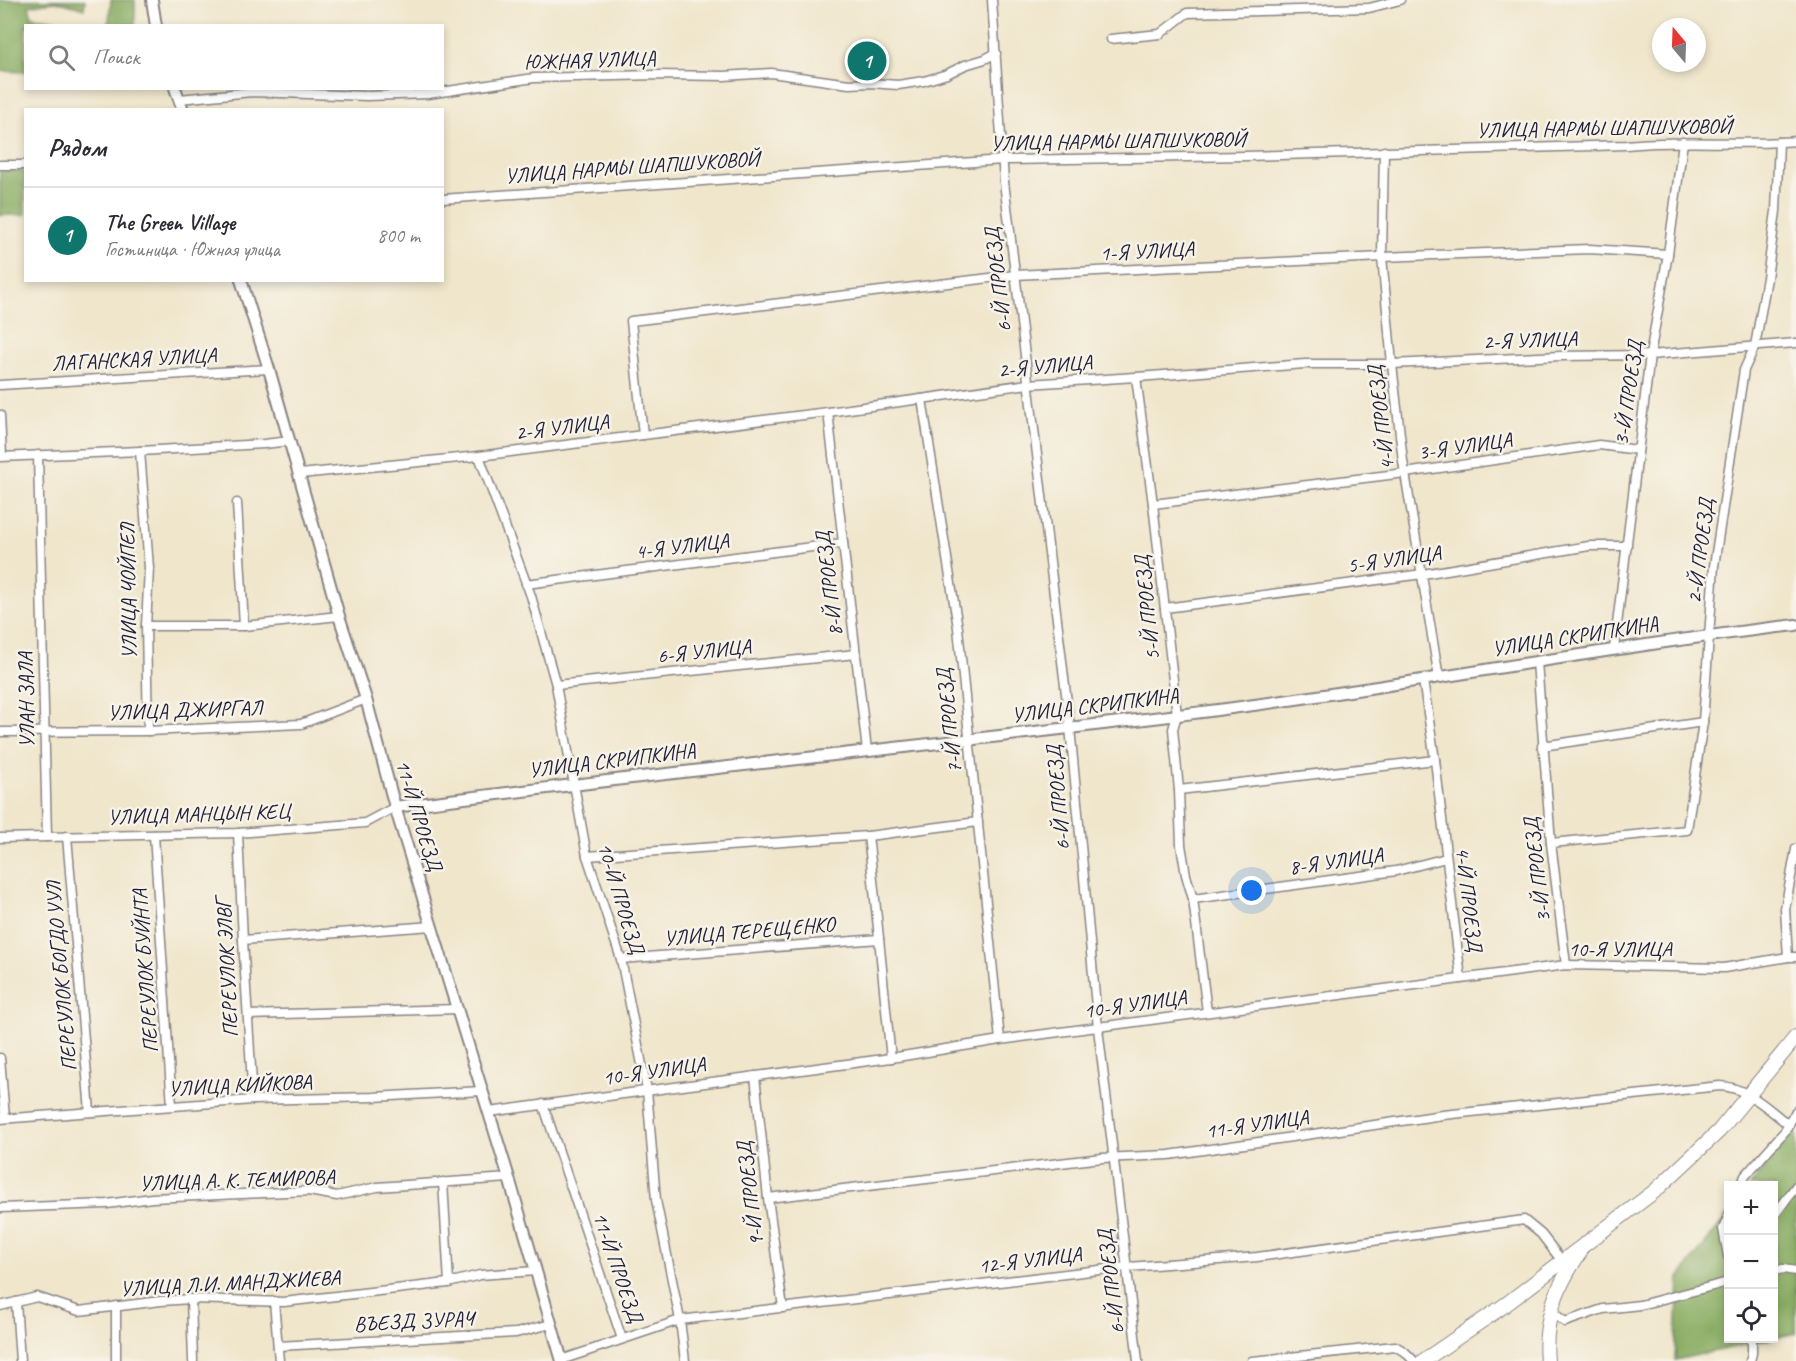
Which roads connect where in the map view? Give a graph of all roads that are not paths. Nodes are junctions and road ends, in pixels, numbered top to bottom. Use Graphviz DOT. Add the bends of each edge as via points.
graph roads {
  1 [pos="152,0"];
  2 [pos="992,0"];
  3 [pos="1400,0"];
  4 [pos="156,24"];
  5 [pos="1111,39"];
  6 [pos="996,52"];
  7 [pos="179,99"];
  8 [pos="1796,141"];
  9 [pos="1683,142"];
  10 [pos="1779,142"];
  11 [pos="1384,151"];
  12 [pos="1003,160"];
  13 [pos="0,165"];
  14 [pos="24,165"];
  15 [pos="444,199"];
  16 [pos="1668,254"];
  17 [pos="1382,257"];
  18 [pos="1015,275"];
  19 [pos="242,282"];
  20 [pos="1796,343"];
  21 [pos="1755,346"];
  22 [pos="1650,355"];
  23 [pos="1392,364"];
  24 [pos="269,369"];
  25 [pos="1136,377"];
  26 [pos="1028,384"];
  27 [pos="0,385"];
  28 [pos="922,399"];
  29 [pos="828,412"];
  30 [pos="0,415"];
  31 [pos="643,435"];
  32 [pos="290,441"];
  33 [pos="1638,450"];
  34 [pos="141,452"];
  35 [pos="38,455"];
  36 [pos="479,456"];
  37 [pos="1,457"];
  38 [pos="1405,473"];
  39 [pos="300,474"];
  40 [pos="237,503"];
  41 [pos="1153,504"];
  42 [pos="843,543"];
  43 [pos="1627,546"];
  44 [pos="1423,574"];
  45 [pos="526,584"];
  46 [pos="1165,608"];
  47 [pos="339,616"];
  48 [pos="1796,625"];
  49 [pos="146,626"];
  50 [pos="244,626"];
  51 [pos="1709,635"];
  52 [pos="1614,650"];
  53 [pos="856,654"];
  54 [pos="1537,662"];
  55 [pos="1439,678"];
  56 [pos="1423,680"];
  57 [pos="556,685"];
  58 [pos="366,699"];
  59 [pos="1177,715"];
  60 [pos="1703,722"];
  61 [pos="1070,727"];
  62 [pos="45,730"];
  63 [pos="148,731"];
  64 [pos="0,732"];
  65 [pos="969,739"];
  66 [pos="1542,746"];
  67 [pos="867,751"];
  68 [pos="1435,760"];
  69 [pos="573,783"];
  70 [pos="1179,790"];
  71 [pos="395,807"];
  72 [pos="978,822"];
  73 [pos="238,833"];
  74 [pos="154,835"];
  75 [pos="67,836"];
  76 [pos="868,836"];
  77 [pos="47,837"];
  78 [pos="0,838"];
  79 [pos="1551,843"];
  80 [pos="1796,849"];
  81 [pos="587,856"];
  82 [pos="1446,858"];
  83 [pos="1193,899"];
  84 [pos="432,926"];
  85 [pos="879,939"];
  86 [pos="243,940"];
  87 [pos="1792,957"];
  88 [pos="621,959"];
  89 [pos="1566,965"];
  90 [pos="1461,979"];
  91 [pos="458,1009"];
  92 [pos="1207,1012"];
  93 [pos="248,1015"];
  94 [pos="1098,1028"];
  95 [pos="1796,1037"];
  96 [pos="1000,1040"];
  97 [pos="0,1058"];
  98 [pos="891,1058"];
  99 [pos="754,1076"];
  100 [pos="482,1090"];
  101 [pos="647,1090"];
  102 [pos="1749,1095"];
  103 [pos="253,1100"];
  104 [pos="543,1104"];
  105 [pos="172,1106"];
  106 [pos="1796,1110"];
  107 [pos="90,1112"];
  108 [pos="489,1112"];
  109 [pos="2,1118"];
  110 [pos="1789,1125"];
  111 [pos="1114,1157"];
  112 [pos="509,1178"];
  113 [pos="1743,1181"];
  114 [pos="443,1182"];
  115 [pos="1796,1186"];
  116 [pos="768,1197"];
  117 [pos="0,1209"];
  118 [pos="1778,1209"];
  119 [pos="1585,1245"];
  120 [pos="1562,1261"];
  121 [pos="1128,1268"];
  122 [pos="1778,1270"];
  123 [pos="536,1271"];
  124 [pos="1796,1272"];
  125 [pos="449,1283"];
  126 [pos="1724,1283"];
  127 [pos="190,1299"];
  128 [pos="274,1301"];
  129 [pos="16,1302"];
  130 [pos="0,1306"];
  131 [pos="116,1306"];
  132 [pos="783,1308"];
  133 [pos="1551,1311"];
  134 [pos="680,1320"];
  135 [pos="551,1324"];
  136 [pos="622,1339"];
  137 [pos="1752,1343"];
  138 [pos="278,1346"];
  139 [pos="562,1360"];
  140 [pos="20,1361"];
  141 [pos="116,1361"];
  142 [pos="193,1361"];
  143 [pos="279,1361"];
  144 [pos="685,1361"];
  145 [pos="1138,1361"];
  146 [pos="1252,1361"];
  147 [pos="1414,1361"];
  148 [pos="1423,1361"];
  149 [pos="1547,1361"];
  150 [pos="1750,1361"];
  1 -- 4 [label="street"];
  2 -- 6 [label="street, 6-Й ПРОЕЗД"];
  3 -- 5 [label="street" via="1370,8 1187,13 1160,34"];
  6 -- 7 [label="street, ЮЖНАЯ УЛИЦА" via="947,74 898,85 849,84 771,73 656,75 534,78 428,94 252,92"];
  6 -- 12 [label="street, 6-Й ПРОЕЗД"];
  8 -- 10 [label="street, УЛИЦА НАРМЫ ШАПШУКОВОЙ"];
  9 -- 10 [label="street, УЛИЦА НАРМЫ ШАПШУКОВОЙ"];
  9 -- 11 [label="street, УЛИЦА НАРМЫ ШАПШУКОВОЙ"];
  9 -- 16 [label="street, 3-Й ПРОЕЗД"];
  10 -- 21 [label="street, 2-Й ПРОЕЗД" via="1776,211"];
  11 -- 12 [label="street, УЛИЦА НАРМЫ ШАПШУКОВОЙ"];
  11 -- 17 [label="street, 4-Й ПРОЕЗД"];
  12 -- 15 [label="street, УЛИЦА НАРМЫ ШАПШУКОВОЙ"];
  12 -- 18 [label="street, 6-Й ПРОЕЗД"];
  13 -- 14 [label="street"];
  16 -- 17 [label="street, 1-Я УЛИЦА" via="1589,249"];
  16 -- 22 [label="street, 3-Й ПРОЕЗД"];
  17 -- 18 [label="street, 1-Я УЛИЦА"];
  17 -- 23 [label="street, 4-Й ПРОЕЗД"];
  18 -- 26 [label="street, 6-Й ПРОЕЗД"];
  18 -- 31 [label="street, 1-Я УЛИЦА" via="631,321"];
  19 -- 24 [label="street, 11-Й ПРОЕЗД"];
  20 -- 21 [label="street, 2-Я УЛИЦА"];
  21 -- 22 [label="street, 2-Я УЛИЦА"];
  21 -- 51 [label="street, 2-Й ПРОЕЗД" via="1744,370 1714,567"];
  22 -- 23 [label="street, 2-Я УЛИЦА"];
  22 -- 33 [label="street, 3-Й ПРОЕЗД"];
  23 -- 25 [label="street, 2-Я УЛИЦА" via="1305,364"];
  23 -- 38 [label="street, 4-Й ПРОЕЗД"];
  24 -- 27 [label="street, ЛАГАНСКАЯ УЛИЦА"];
  24 -- 32 [label="street, 11-Й ПРОЕЗД"];
  25 -- 26 [label="street, 2-Я УЛИЦА"];
  25 -- 41 [label="street, 5-Й ПРОЕЗД"];
  26 -- 28 [label="street, 2-Я УЛИЦА"];
  26 -- 61 [label="street, 6-Й ПРОЕЗД"];
  28 -- 29 [label="street, 2-Я УЛИЦА"];
  28 -- 65 [label="street, 7-Й ПРОЕЗД" via="958,628"];
  29 -- 31 [label="street, 2-Я УЛИЦА"];
  29 -- 42 [label="street, 8-Й ПРОЕЗД"];
  30 -- 37 [label="street"];
  31 -- 36 [label="street, 2-Я УЛИЦА"];
  32 -- 34 [label="street"];
  32 -- 39 [label="street, 11-Й ПРОЕЗД"];
  33 -- 38 [label="street, 3-Я УЛИЦА" via="1599,445"];
  33 -- 43 [label="street, 3-Й ПРОЕЗД"];
  34 -- 35 [label="street"];
  34 -- 49 [label="street, УЛИЦА ЧОЙПЕЛ" via="149,568"];
  35 -- 37 [label="street"];
  35 -- 62 [label="street, УЛАН ЗАЛА"];
  36 -- 39 [label="street, 2-Я УЛИЦА"];
  36 -- 45 [label="street, 10-Й ПРОЕЗД"];
  38 -- 41 [label="street, 3-Я УЛИЦА"];
  38 -- 44 [label="street, 4-Й ПРОЕЗД"];
  39 -- 47 [label="street, 11-Й ПРОЕЗД"];
  40 -- 50 [label="street"];
  41 -- 46 [label="street, 5-Й ПРОЕЗД"];
  42 -- 45 [label="street, 4-Я УЛИЦА"];
  42 -- 53 [label="street, 8-Й ПРОЕЗД"];
  43 -- 44 [label="street, 5-Я УЛИЦА" via="1589,546"];
  43 -- 52 [label="street, 3-Й ПРОЕЗД"];
  44 -- 46 [label="street, 5-Я УЛИЦА"];
  44 -- 55 [label="street, 4-Й ПРОЕЗД"];
  45 -- 57 [label="street, 10-Й ПРОЕЗД"];
  46 -- 59 [label="street, 5-Й ПРОЕЗД"];
  47 -- 50 [label="street"];
  47 -- 58 [label="street, 11-Й ПРОЕЗД"];
  48 -- 51 [label="street, УЛИЦА СКРИПКИНА"];
  49 -- 50 [label="street"];
  49 -- 63 [label="street, УЛИЦА ЧОЙПЕЛ"];
  51 -- 52 [label="street, УЛИЦА СКРИПКИНА"];
  51 -- 60 [label="street, 2-Й ПРОЕЗД"];
  52 -- 54 [label="street, УЛИЦА СКРИПКИНА"];
  53 -- 57 [label="street, 6-Я УЛИЦА"];
  53 -- 67 [label="street, 8-Й ПРОЕЗД"];
  54 -- 55 [label="street, УЛИЦА СКРИПКИНА"];
  54 -- 66 [label="street, 3-Й ПРОЕЗД"];
  55 -- 56 [label="street, УЛИЦА СКРИПКИНА"];
  56 -- 59 [label="street, УЛИЦА СКРИПКИНА"];
  56 -- 68 [label="street, 4-Й ПРОЕЗД"];
  57 -- 69 [label="street, 10-Й ПРОЕЗД"];
  58 -- 63 [label="street, УЛИЦА ДЖИРГАЛ" via="301,724"];
  58 -- 71 [label="street, 11-Й ПРОЕЗД"];
  59 -- 61 [label="street, УЛИЦА СКРИПКИНА"];
  59 -- 70 [label="street, 5-Й ПРОЕЗД" via="1173,729"];
  60 -- 66 [label="street"];
  60 -- 79 [label="street, 2-Й ПРОЕЗД" via="1687,830"];
  61 -- 65 [label="street, УЛИЦА СКРИПКИНА"];
  61 -- 94 [label="street, 6-Й ПРОЕЗД"];
  62 -- 63 [label="street, УЛИЦА ДЖИРГАЛ"];
  62 -- 64 [label="street, УЛИЦА ДЖИРГАЛ"];
  62 -- 77 [label="street, УЛАН ЗАЛА"];
  65 -- 67 [label="street, УЛИЦА СКРИПКИНА"];
  65 -- 72 [label="street, 7-Й ПРОЕЗД"];
  66 -- 79 [label="street, 3-Й ПРОЕЗД"];
  67 -- 69 [label="street, УЛИЦА СКРИПКИНА"];
  68 -- 70 [label="street"];
  68 -- 82 [label="street, 4-Й ПРОЕЗД"];
  69 -- 71 [label="street, УЛИЦА СКРИПКИНА"];
  69 -- 81 [label="street, 10-Й ПРОЕЗД"];
  70 -- 83 [label="street, 5-Й ПРОЕЗД" via="1180,845"];
  71 -- 73 [label="street, УЛИЦА МАНЦЫН КЕЦ" via="365,823"];
  71 -- 84 [label="street, 11-Й ПРОЕЗД"];
  72 -- 76 [label="street"];
  72 -- 96 [label="street, 7-Й ПРОЕЗД"];
  73 -- 74 [label="street, УЛИЦА МАНЦЫН КЕЦ"];
  73 -- 86 [label="street, ПЕРЕУЛОК ЭЛВГ"];
  74 -- 75 [label="street, УЛИЦА МАНЦЫН КЕЦ"];
  74 -- 105 [label="street, ПЕРЕУЛОК БУЙНТА"];
  75 -- 77 [label="street, УЛИЦА МАНЦЫН КЕЦ"];
  75 -- 107 [label="street, ПЕРЕУЛОК БОГДО УУЛ"];
  76 -- 81 [label="street"];
  76 -- 85 [label="street"];
  77 -- 78 [label="street, УЛИЦА МАНЦЫН КЕЦ"];
  79 -- 89 [label="street, 3-Й ПРОЕЗД"];
  80 -- 87 [label="street" via="1785,909"];
  81 -- 88 [label="street, 10-Й ПРОЕЗД"];
  82 -- 83 [label="street, 8-Я УЛИЦА" via="1396,871"];
  82 -- 90 [label="street, 4-Й ПРОЕЗД"];
  83 -- 92 [label="street, 5-Й ПРОЕЗД"];
  84 -- 86 [label="street"];
  84 -- 91 [label="street, 11-Й ПРОЕЗД"];
  85 -- 88 [label="street, УЛИЦА ТЕРЕЩЕНКО"];
  85 -- 98 [label="street"];
  86 -- 93 [label="street, ПЕРЕУЛОК ЭЛВГ"];
  87 -- 89 [label="street, 10-Я УЛИЦА" via="1724,968"];
  88 -- 101 [label="street, 10-Й ПРОЕЗД"];
  89 -- 90 [label="street, 10-Я УЛИЦА"];
  90 -- 92 [label="street, 10-Я УЛИЦА"];
  91 -- 93 [label="street"];
  91 -- 100 [label="street, 11-Й ПРОЕЗД"];
  92 -- 94 [label="street, 10-Я УЛИЦА"];
  93 -- 103 [label="street, ПЕРЕУЛОК ЭЛВГ"];
  94 -- 96 [label="street, 10-Я УЛИЦА"];
  94 -- 111 [label="street, 6-Й ПРОЕЗД"];
  95 -- 102 [label="main road"];
  96 -- 98 [label="street, 10-Я УЛИЦА"];
  97 -- 109 [label="street"];
  98 -- 99 [label="street, 10-Я УЛИЦА"];
  99 -- 101 [label="street, 10-Я УЛИЦА"];
  99 -- 116 [label="street, 9-Й ПРОЕЗД"];
  100 -- 103 [label="street, УЛИЦА КИЙКОВА"];
  100 -- 108 [label="street, 11-Й ПРОЕЗД"];
  101 -- 104 [label="street, 10-Я УЛИЦА"];
  101 -- 134 [label="street, 10-Й ПРОЕЗД" via="656,1200"];
  102 -- 110 [label="street, 11-Я УЛИЦА"];
  102 -- 111 [label="street, 11-Я УЛИЦА" via="1720,1086 1443,1115 1169,1155"];
  102 -- 119 [label="main road" via="1719,1131 1654,1191"];
  103 -- 105 [label="street, УЛИЦА КИЙКОВА"];
  104 -- 108 [label="street, 10-Я УЛИЦА"];
  104 -- 136 [label="street, 11-Й ПРОЕЗД"];
  105 -- 107 [label="street, УЛИЦА КИЙКОВА"];
  106 -- 110 [label="street"];
  107 -- 109 [label="street, УЛИЦА КИЙКОВА"];
  108 -- 112 [label="street, 11-Й ПРОЕЗД"];
  110 -- 113 [label="street"];
  111 -- 116 [label="street, 11-Я УЛИЦА"];
  111 -- 121 [label="street, 6-Й ПРОЕЗД"];
  112 -- 114 [label="street, УЛИЦА А. К. ТЕМИРОВА"];
  112 -- 123 [label="street, 11-Й ПРОЕЗД"];
  114 -- 117 [label="street, УЛИЦА А. К. ТЕМИРОВА" via="377,1187 337,1196 309,1191"];
  114 -- 125 [label="street"];
  115 -- 118 [label="street"];
  116 -- 132 [label="street, 9-Й ПРОЕЗД"];
  119 -- 120 [label="main road"];
  119 -- 133 [label="main road" via="1566,1275"];
  120 -- 121 [label="street, 12-Я УЛИЦА" via="1524,1220 1257,1257"];
  120 -- 148 [label="main road"];
  121 -- 132 [label="street, 12-Я УЛИЦА"];
  121 -- 145 [label="street, 6-Й ПРОЕЗД"];
  122 -- 124 [label="street"];
  123 -- 125 [label="street, УЛИЦА Л.И. МАНДЖИЕВА" via="480,1275"];
  123 -- 135 [label="street, 11-Й ПРОЕЗД"];
  125 -- 128 [label="street, УЛИЦА Л.И. МАНДЖИЕВА"];
  126 -- 133 [label="street" via="1640,1305 1603,1309 1565,1322"];
  127 -- 128 [label="street, УЛИЦА Л.И. МАНДЖИЕВА"];
  127 -- 131 [label="street, УЛИЦА Л.И. МАНДЖИЕВА"];
  127 -- 142 [label="street"];
  128 -- 138 [label="street"];
  129 -- 130 [label="street, УЛИЦА Л.И. МАНДЖИЕВА"];
  129 -- 131 [label="street, УЛИЦА Л.И. МАНДЖИЕВА" via="37,1297 79,1311"];
  129 -- 140 [label="street"];
  131 -- 141 [label="street"];
  132 -- 134 [label="street, 12-Я УЛИЦА"];
  133 -- 149 [label="main road" via="1545,1342"];
  134 -- 136 [label="street, 12-Я УЛИЦА"];
  134 -- 144 [label="street, 10-Й ПРОЕЗД"];
  135 -- 138 [label="street, ВЪЕЗД ЗУРАЧ" via="516,1334"];
  135 -- 139 [label="street, 11-Й ПРОЕЗД"];
  136 -- 139 [label="street, 12-Я УЛИЦА"];
  137 -- 150 [label="street"];
  138 -- 143 [label="street"];
  146 -- 147 [label="street" via="1395,1346"];
}
